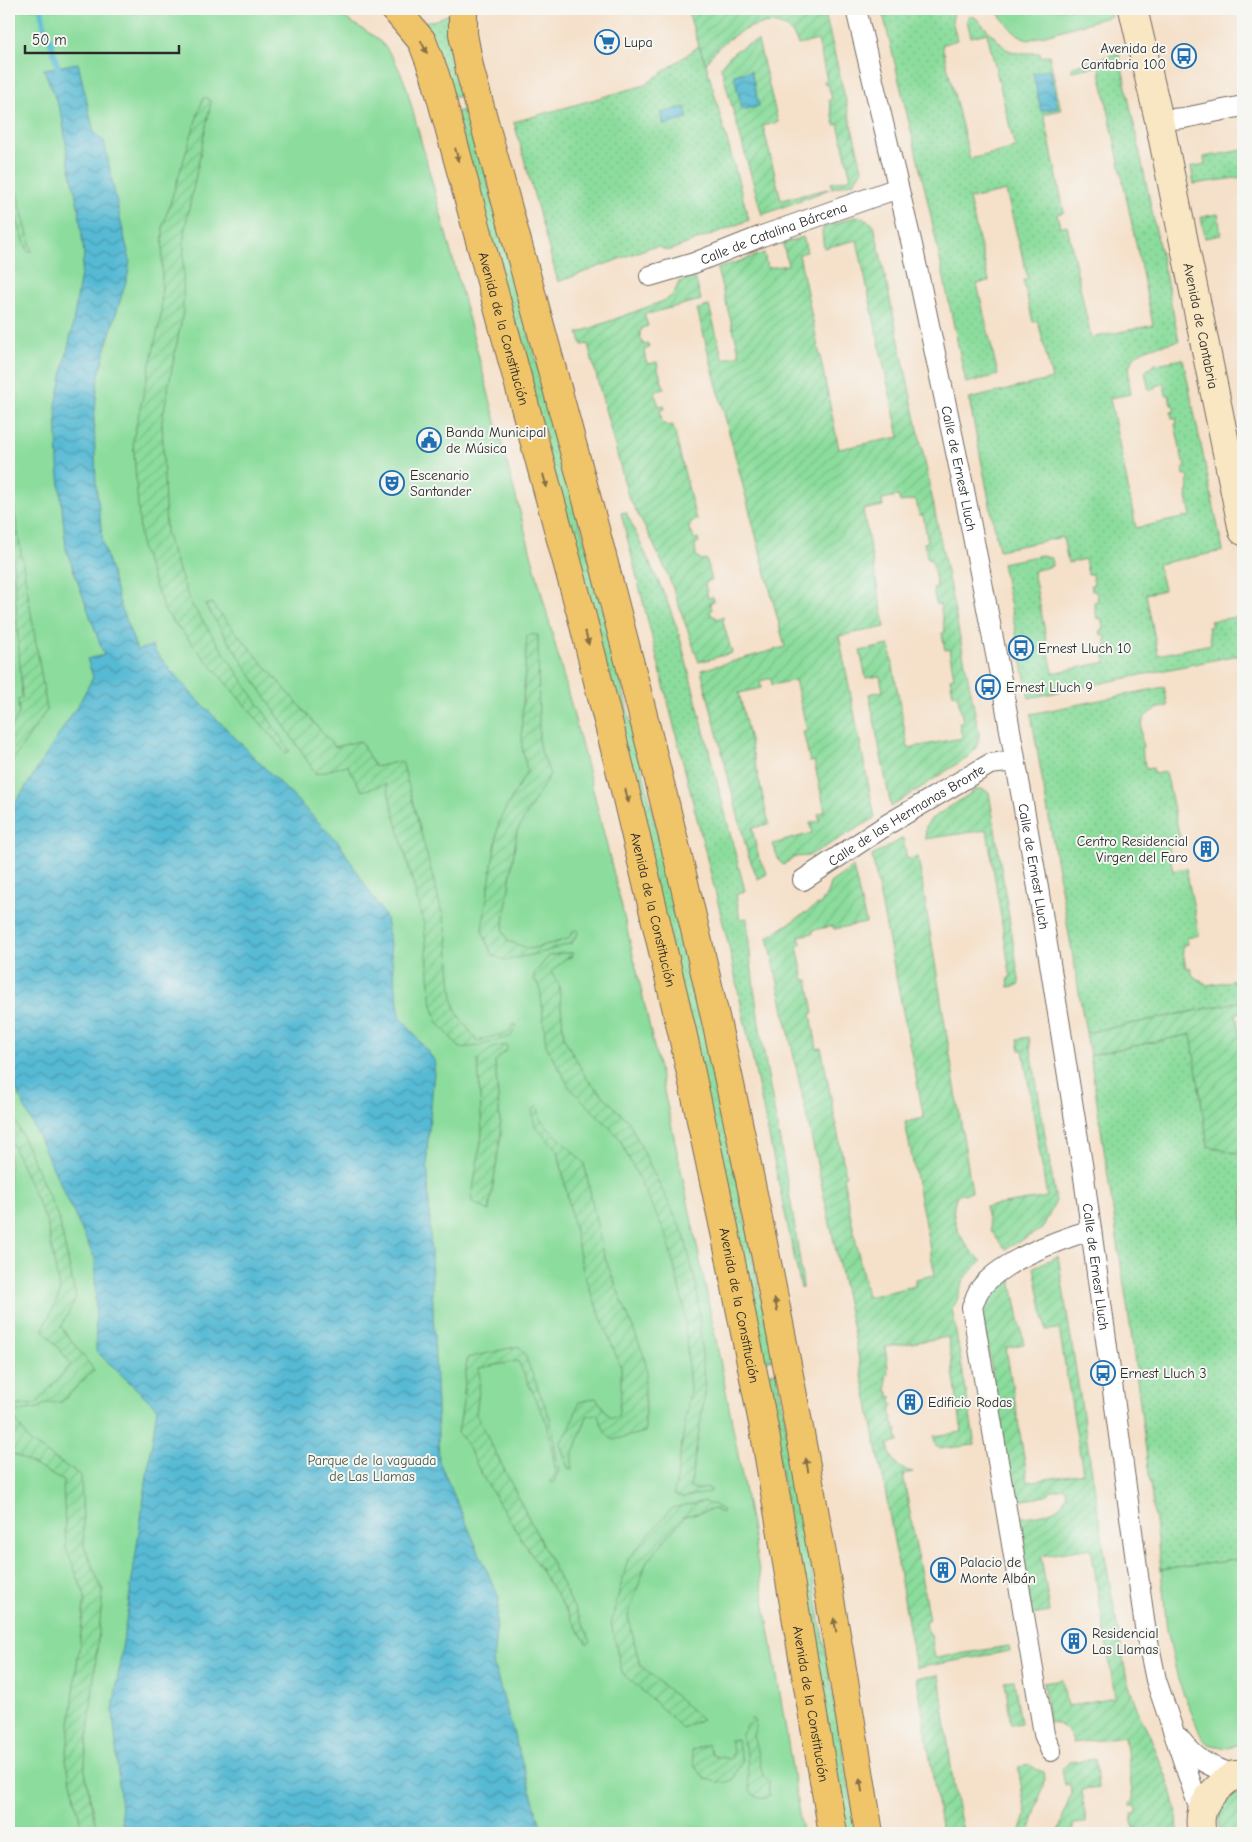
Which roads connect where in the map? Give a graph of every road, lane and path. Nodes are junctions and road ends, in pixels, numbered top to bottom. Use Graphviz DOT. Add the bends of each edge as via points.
graph roads {
  1 [pos="395,9"];
  2 [pos="462,9"];
  3 [pos="856,9"];
  4 [pos="1133,9"];
  5 [pos="1243,106"];
  6 [pos="1159,120"];
  7 [pos="898,188"];
  8 [pos="650,276"];
  9 [pos="1243,531"];
  10 [pos="1015,761"];
  11 [pos="803,880"];
  12 [pos="1091,1230"];
  13 [pos="1174,1731"];
  14 [pos="1050,1751"];
  15 [pos="1240,1775"];
  16 [pos="1202,1823"];
  17 [pos="833,1833"];
  18 [pos="869,1833"];
  1 -- 17 [label="main road, Avenida de la Constitución, one-way" via="422,41 435,75 581,613 648,885 753,1369"];
  18 -- 2 [label="main road, one-way" via="799,1421 718,1028 615,604 470,71"];
  3 -- 7 [label="street, Calle de Ernest Lluch"];
  4 -- 6 [label="main road, Avenida de Cantabria"];
  5 -- 6 [label="street"];
  6 -- 9 [label="main road, Avenida de Cantabria"];
  7 -- 8 [label="street, Calle de Catalina Bárcena" via="700,261"];
  7 -- 10 [label="street, Calle de Ernest Lluch" via="963,485"];
  10 -- 11 [label="street, Calle de las Hermanas Bronte" via="990,764 888,824"];
  10 -- 12 [label="street, Calle de Ernest Lluch"];
  12 -- 13 [label="street, Calle de Ernest Lluch" via="1145,1627 1156,1680"];
  12 -- 14 [label="street" via="1018,1258 980,1289 972,1307 1044,1734"];
  13 -- 15 [label="street, Calle de Ernest Lluch" via="1192,1754 1209,1766"];
  13 -- 16 [label="street, Calle de Ernest Lluch"];
  15 -- 16 [label="main road" via="1211,1792 1205,1802"];
}
